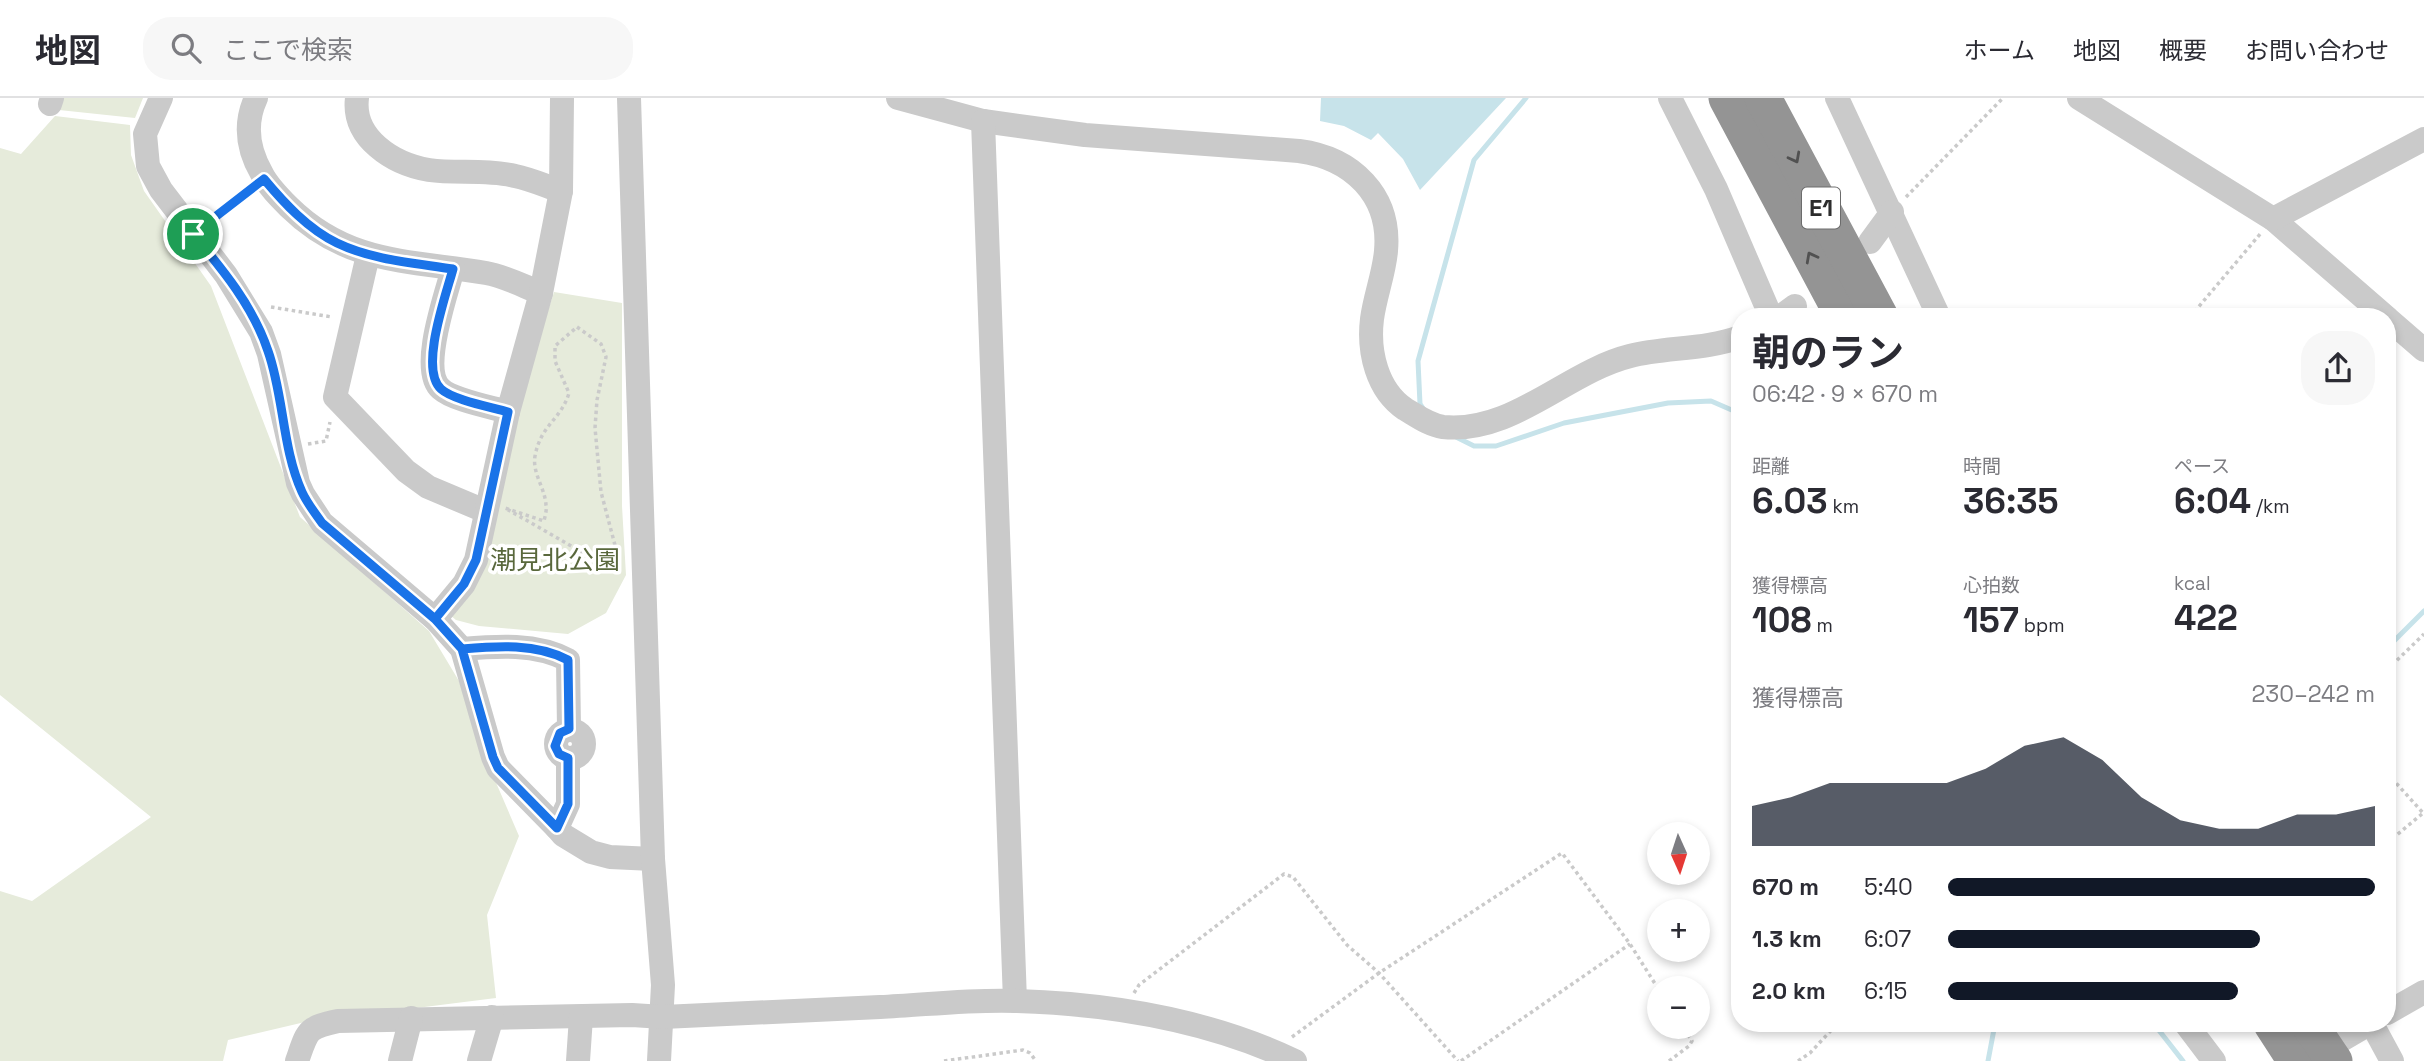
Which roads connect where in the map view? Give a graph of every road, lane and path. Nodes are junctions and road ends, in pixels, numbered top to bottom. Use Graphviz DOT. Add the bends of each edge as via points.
graph roads {
  1 [pos="160,98"];
  2 [pos="256,98"];
  3 [pos="357,98"];
  4 [pos="562,98"];
  5 [pos="629,98"];
  6 [pos="898,98"];
  7 [pos="1670,98"];
  8 [pos="1727,98"];
  9 [pos="1763,98"];
  10 [pos="1837,98"];
  11 [pos="2003,98"];
  12 [pos="2079,98"];
  13 [pos="983,121"];
  14 [pos="2424,139"];
  15 [pos="264,179"];
  16 [pos="561,191"];
  17 [pos="1892,212"];
  18 [pos="2273,219"];
  19 [pos="193,234"];
  20 [pos="1870,242"];
  21 [pos="368,255"];
  22 [pos="453,269"];
  23 [pos="541,293"];
  24 [pos="245,302"];
  25 [pos="1767,308"];
  26 [pos="1839,308"];
  27 [pos="1875,308"];
  28 [pos="1936,308"];
  29 [pos="2198,308"];
  30 [pos="2376,308"];
  31 [pos="353,320"];
  32 [pos="2396,326"];
  33 [pos="1731,339"];
  34 [pos="2424,350"];
  35 [pos="335,397"];
  36 [pos="508,412"];
  37 [pos="289,448"];
  38 [pos="495,509"];
  39 [pos="435,619"];
  40 [pos="2424,634"];
  41 [pos="462,649"];
  42 [pos="2396,661"];
  43 [pos="2396,783"];
  44 [pos="2424,813"];
  45 [pos="557,828"];
  46 [pos="2396,836"];
  47 [pos="653,859"];
  48 [pos="1630,944"];
  49 [pos="1379,973"];
  50 [pos="1650,976"];
  51 [pos="2424,992"];
  52 [pos="1015,1001"];
  53 [pos="2396,1008"];
  54 [pos="1122,1010"];
  55 [pos="492,1017"];
  56 [pos="581,1017"];
  57 [pos="663,1017"];
  58 [pos="411,1018"];
  59 [pos="1830,1032"];
  60 [pos="2192,1032"];
  61 [pos="2277,1032"];
  62 [pos="2351,1032"];
  63 [pos="2375,1032"];
  64 [pos="1691,1039"];
  65 [pos="2328,1042"];
  66 [pos="1284,1056"];
  67 [pos="297,1061"];
  68 [pos="400,1061"];
  69 [pos="480,1061"];
  70 [pos="578,1061"];
  71 [pos="660,1061"];
  72 [pos="944,1061"];
  73 [pos="1036,1061"];
  74 [pos="1460,1061"];
  75 [pos="1668,1061"];
  76 [pos="1798,1061"];
  77 [pos="2214,1061"];
  78 [pos="2296,1061"];
  79 [pos="2392,1061"];
  1 -- 19 [label="street" via="145,134 148,166"];
  2 -- 15 [label="street" via="250,111 250,147"];
  3 -- 16 [label="street" via="362,130 376,147 400,160 428,170 515,176"];
  4 -- 16 [label="street"];
  5 -- 47 [label="street"];
  6 -- 13 [label="street"];
  7 -- 25 [label="street" via="1716,189"];
  26 -- 8 [label="highway, E1, one-way"];
  9 -- 27 [label="highway, E1, one-way"];
  10 -- 17 [label="street"];
  11 -- 17 [label="path"];
  12 -- 18 [label="street"];
  13 -- 33 [label="street" via="1085,135 1308,152 1335,160 1367,183 1385,225 1386,250 1372,319 1374,363 1395,402 1443,427 1508,416 1629,356"];
  13 -- 52 [label="street"];
  14 -- 18 [label="street"];
  15 -- 19 [label="path"];
  15 -- 21 [label="street" via="317,230"];
  16 -- 23 [label="street"];
  17 -- 20 [label="street"];
  17 -- 28 [label="street"];
  18 -- 29 [label="path"];
  18 -- 30 [label="street"];
  19 -- 24 [label="street"];
  21 -- 22 [label="street"];
  21 -- 31 [label="street"];
  22 -- 23 [label="street" via="489,273"];
  22 -- 36 [label="street" via="434,347 434,381 442,391"];
  23 -- 36 [label="street"];
  24 -- 31 [label="path"];
  24 -- 37 [label="street" via="270,354"];
  31 -- 35 [label="street"];
  32 -- 34 [label="street"];
  35 -- 37 [label="path" via="326,441"];
  35 -- 38 [label="street" via="405,471 428,487"];
  36 -- 38 [label="street"];
  37 -- 39 [label="street" via="303,494 322,523"];
  38 -- 38 [label="path" via="544,521 546,504 534,460 546,426 565,408 569,393 555,361 555,346 577,327 601,344 606,357 595,428 601,492 616,549 613,570"];
  38 -- 39 [label="street" via="464,584"];
  39 -- 41 [label="street"];
  40 -- 42 [label="path"];
  41 -- 45 [label="street" via="498,768"];
  41 -- 45 [label="street" via="523,647 568,660 569,729 555,741 556,750 568,758 568,804"];
  43 -- 44 [label="path"];
  44 -- 46 [label="path"];
  45 -- 47 [label="street" via="591,852"];
  47 -- 57 [label="street"];
  48 -- 49 [label="path" via="1562,853"];
  48 -- 50 [label="path"];
  48 -- 74 [label="path"];
  49 -- 54 [label="path" via="1347,945 1293,877 1284,874 1139,985"];
  49 -- 66 [label="path"];
  49 -- 74 [label="path"];
  51 -- 53 [label="street"];
  52 -- 54 [label="street"];
  52 -- 57 [label="street"];
  54 -- 66 [label="street" via="1213,1029"];
  55 -- 56 [label="street"];
  55 -- 58 [label="street"];
  55 -- 69 [label="street"];
  56 -- 57 [label="street"];
  56 -- 70 [label="street"];
  57 -- 71 [label="street"];
  58 -- 67 [label="street" via="338,1021 314,1027"];
  58 -- 68 [label="street"];
  59 -- 76 [label="path"];
  60 -- 77 [label="street"];
  61 -- 78 [label="highway"];
  62 -- 65 [label="street"];
  63 -- 79 [label="street"];
  64 -- 75 [label="path" via="1689,1046"];
  72 -- 73 [label="path" via="1023,1050"];
}
